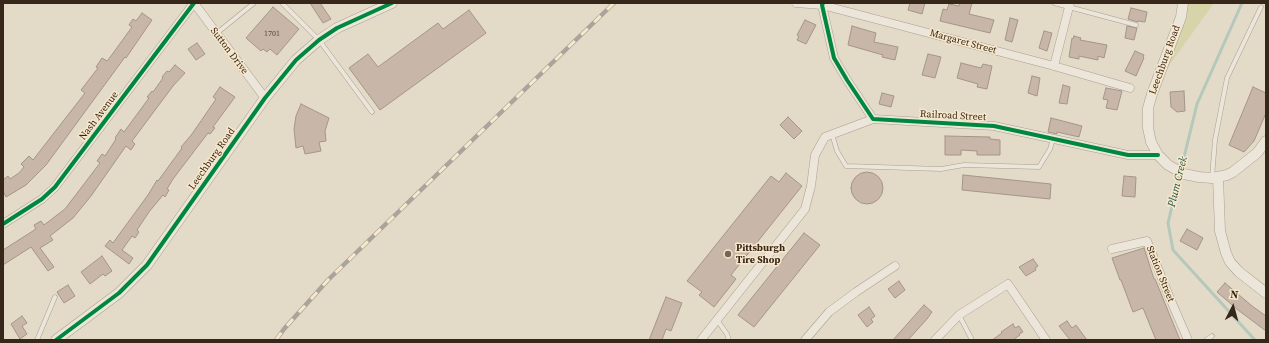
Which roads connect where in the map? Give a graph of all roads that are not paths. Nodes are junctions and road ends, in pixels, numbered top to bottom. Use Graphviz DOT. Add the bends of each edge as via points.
graph roads {
  1 [pos="194,3"];
  2 [pos="254,3"];
  3 [pos="282,3"];
  4 [pos="392,3"];
  5 [pos="796,3"];
  6 [pos="1054,3"];
  7 [pos="1183,3"];
  8 [pos="823,4"];
  9 [pos="1070,5"];
  10 [pos="1261,7"];
  11 [pos="1136,25"];
  12 [pos="216,33"];
  13 [pos="319,40"];
  14 [pos="1054,66"];
  15 [pos="1130,88"];
  16 [pos="265,98"];
  17 [pos="372,112"];
  18 [pos="873,119"];
  19 [pos="832,134"];
  20 [pos="1053,139"];
  21 [pos="1266,141"];
  22 [pos="1158,155"];
  23 [pos="1215,178"];
  24 [pos="3,224"];
  25 [pos="1112,249"];
  26 [pos="895,266"];
  27 [pos="1266,293"];
  28 [pos="55,298"];
  29 [pos="959,315"];
  30 [pos="717,320"];
  31 [pos="1212,336"];
  32 [pos="37,340"];
  33 [pos="56,340"];
  34 [pos="701,340"];
  35 [pos="728,340"];
  36 [pos="805,340"];
  37 [pos="935,340"];
  38 [pos="972,340"];
  39 [pos="1046,340"];
  40 [pos="1188,340"];
  41 [pos="1206,340"];
  1 -- 12 [label="street, Sutton Drive"];
  1 -- 24 [label="street, Nash Avenue" via="55,187 42,199"];
  2 -- 12 [label="lane"];
  3 -- 13 [label="lane"];
  4 -- 13 [label="street, Leechburg Road" via="338,28"];
  5 -- 8 [label="street, Margaret Street"];
  6 -- 9 [label="lane"];
  7 -- 22 [label="street, Leechburg Road" via="1181,17 1148,108 1148,128 1151,142"];
  8 -- 14 [label="street, Margaret Street"];
  8 -- 18 [label="street" via="834,58"];
  9 -- 11 [label="lane"];
  9 -- 14 [label="street"];
  10 -- 23 [label="lane" via="1226,78 1215,140"];
  12 -- 16 [label="street, Sutton Drive"];
  13 -- 16 [label="street, Leechburg Road" via="296,60"];
  13 -- 17 [label="lane"];
  14 -- 15 [label="street, Margaret Street"];
  16 -- 33 [label="street, Leechburg Road" via="147,265 120,293"];
  18 -- 19 [label="street, Railroad Street"];
  18 -- 20 [label="street, Railroad Street" via="994,126"];
  19 -- 20 [label="lane" via="836,151 846,166 1039,167"];
  19 -- 30 [label="street, Railroad Street" via="826,137 815,155 805,209"];
  20 -- 22 [label="street, Railroad Street" via="1128,155"];
  21 -- 23 [label="street, Leechburg Road" via="1249,160 1233,172"];
  22 -- 23 [label="street, Leechburg Road" via="1173,168 1191,176"];
  23 -- 27 [label="street" via="1220,231 1226,253 1239,272"];
  25 -- 40 [label="street, Station Street" via="1147,241"];
  26 -- 36 [label="street" via="829,312"];
  28 -- 32 [label="lane"];
  29 -- 37 [label="street"];
  29 -- 38 [label="lane"];
  29 -- 39 [label="street" via="1008,284"];
  30 -- 34 [label="street, Railroad Street"];
  30 -- 35 [label="lane" via="728,334"];
  31 -- 41 [label="lane"];
}
